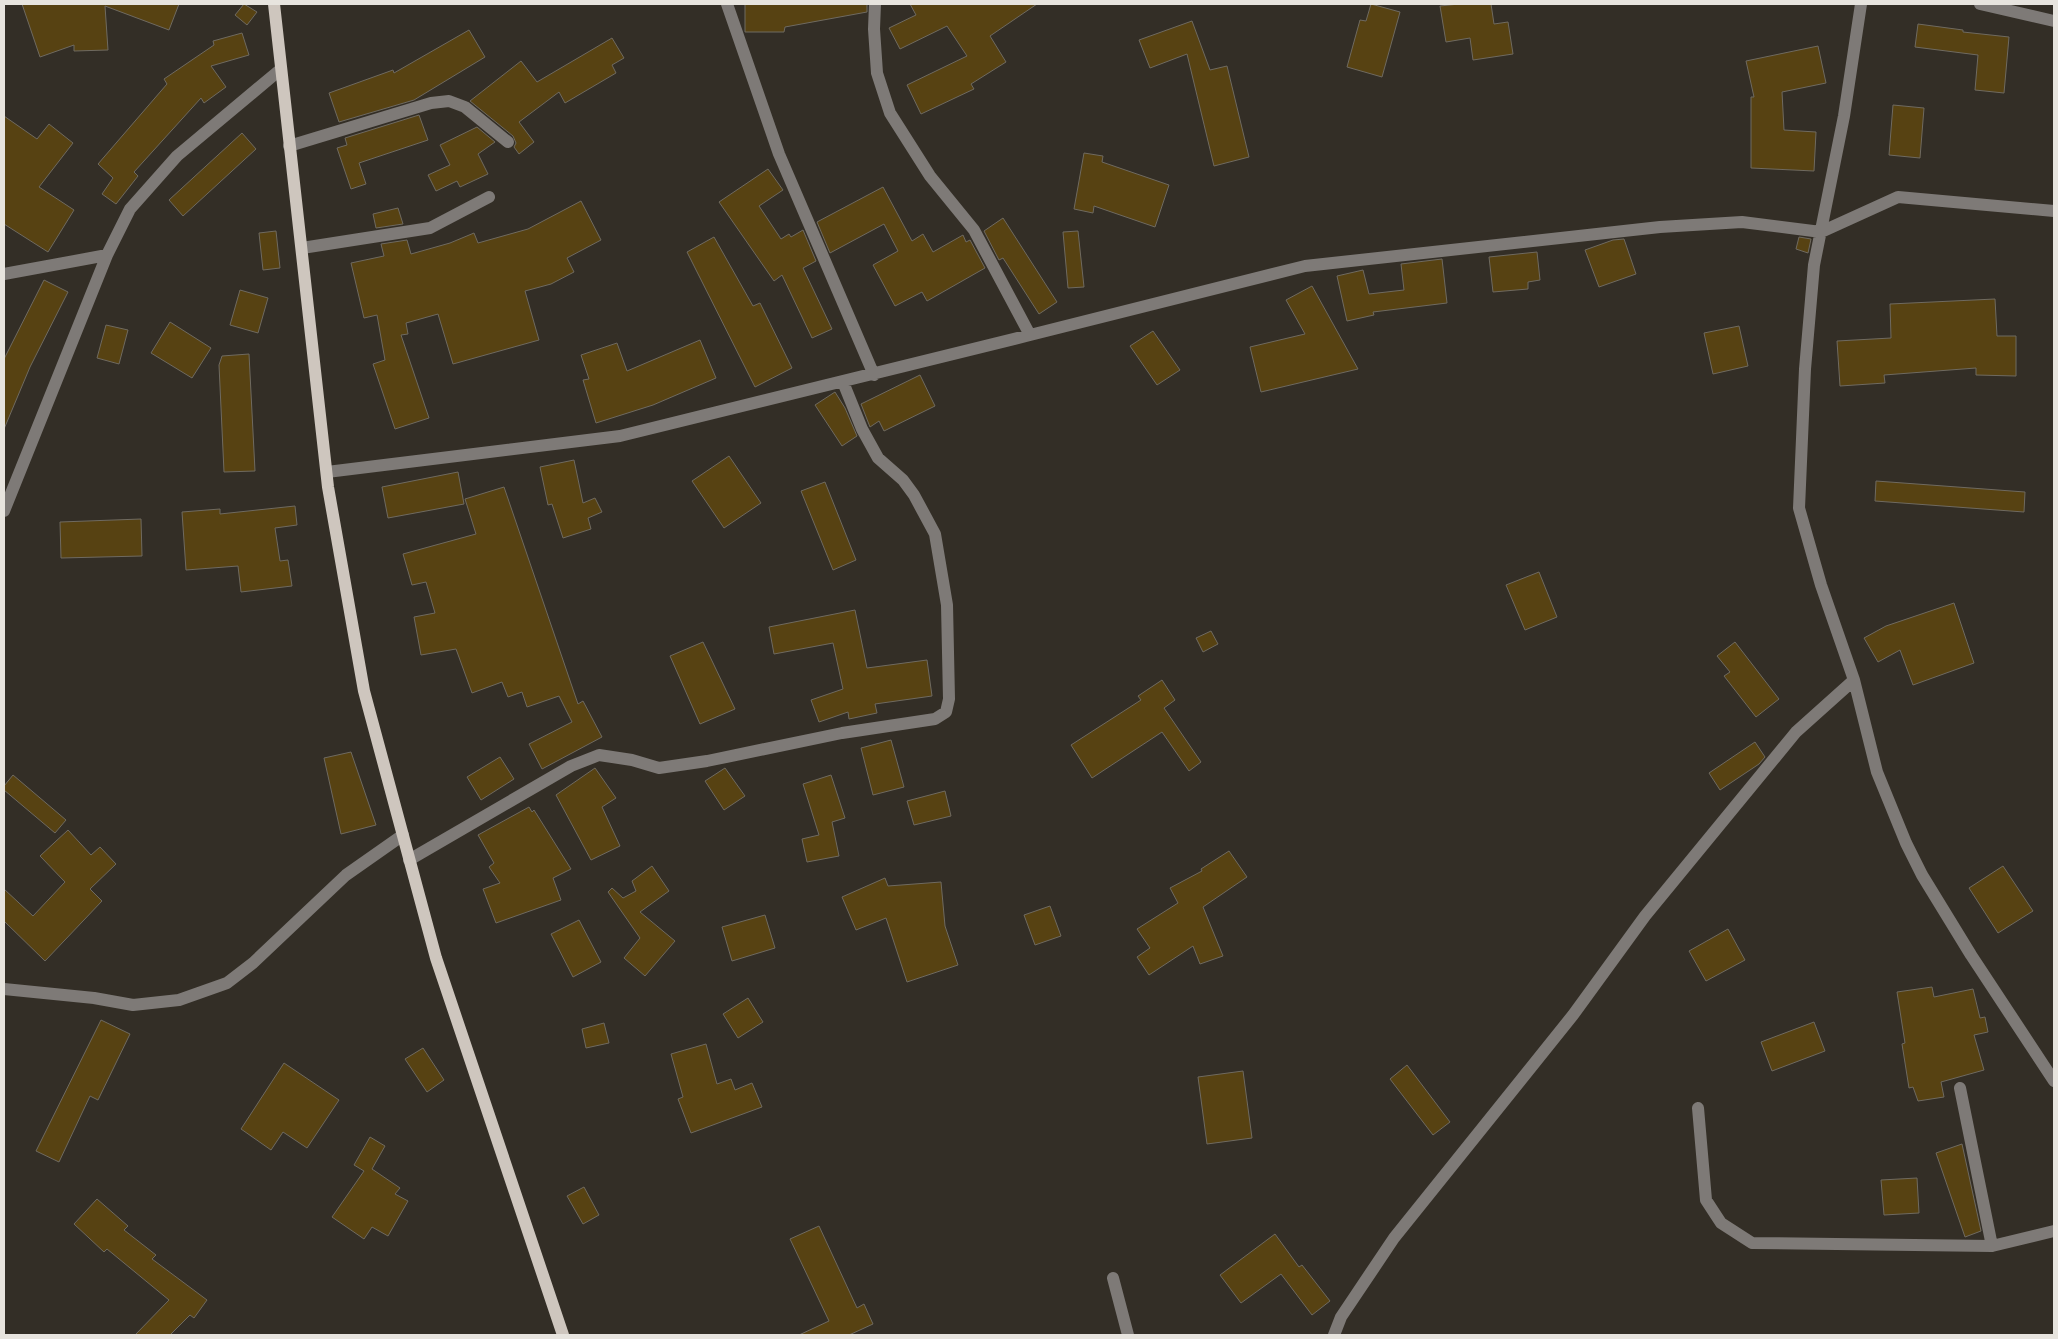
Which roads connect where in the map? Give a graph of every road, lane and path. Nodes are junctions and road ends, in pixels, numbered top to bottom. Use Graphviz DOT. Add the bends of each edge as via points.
graph roads {
  1 [pos="727,4"];
  2 [pos="875,4"];
  3 [pos="1861,4"];
  4 [pos="1980,4"];
  5 [pos="276,6"];
  6 [pos="2054,21"];
  7 [pos="281,69"];
  8 [pos="508,142"];
  9 [pos="290,146"];
  10 [pos="489,197"];
  11 [pos="2054,211"];
  12 [pos="1822,232"];
  13 [pos="302,248"];
  14 [pos="107,255"];
  15 [pos="4,274"];
  16 [pos="1030,335"];
  17 [pos="874,375"];
  18 [pos="843,382"];
  19 [pos="327,472"];
  20 [pos="4,511"];
  21 [pos="1854,680"];
  22 [pos="403,835"];
  23 [pos="410,860"];
  24 [pos="4,989"];
  25 [pos="2054,1081"];
  26 [pos="1960,1088"];
  27 [pos="1698,1108"];
  28 [pos="2054,1231"];
  29 [pos="1992,1246"];
  30 [pos="1113,1278"];
  31 [pos="563,1335"];
  32 [pos="1128,1335"];
  33 [pos="1334,1335"];
  1 -- 17 [label="street" via="779,154"];
  2 -- 16 [label="street" via="878,74 890,113 930,176 974,230"];
  3 -- 12 [label="street"];
  4 -- 6 [label="street"];
  5 -- 7 [label="main road"];
  7 -- 9 [label="main road"];
  7 -- 14 [label="street" via="177,156 130,209"];
  8 -- 9 [label="street" via="465,107 449,100"];
  9 -- 13 [label="main road"];
  10 -- 13 [label="street" via="430,228"];
  11 -- 12 [label="street" via="1898,197"];
  12 -- 16 [label="street" via="1742,222 1660,227 1305,266"];
  12 -- 21 [label="street" via="1814,265 1806,359 1799,508"];
  13 -- 19 [label="main road"];
  14 -- 15 [label="street"];
  14 -- 20 [label="street"];
  16 -- 17 [label="street"];
  17 -- 18 [label="street"];
  18 -- 19 [label="street" via="620,436"];
  18 -- 23 [label="street" via="878,458 903,480 935,534 947,605 949,699 946,712 935,719 659,768 632,760 599,756 571,766"];
  19 -- 22 [label="main road" via="364,691"];
  21 -- 25 [label="street" via="1877,772 1906,843 1971,955"];
  21 -- 33 [label="street" via="1796,732 1645,916 1573,1015 1394,1238 1341,1317"];
  22 -- 23 [label="main road"];
  22 -- 24 [label="street" via="346,875 253,963 227,983 179,1000 133,1005"];
  23 -- 31 [label="main road" via="436,958"];
  26 -- 29 [label="street"];
  27 -- 29 [label="street" via="1706,1200 1721,1223 1752,1243"];
  28 -- 29 [label="street"];
  30 -- 32 [label="street"];
}
